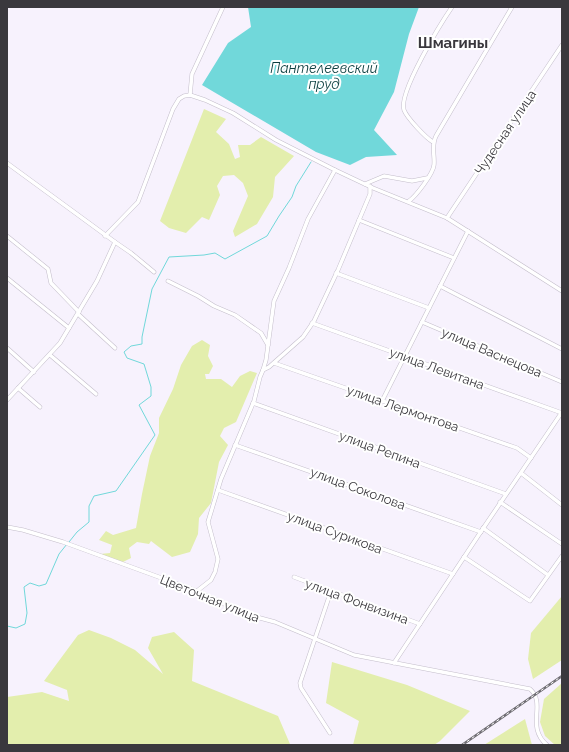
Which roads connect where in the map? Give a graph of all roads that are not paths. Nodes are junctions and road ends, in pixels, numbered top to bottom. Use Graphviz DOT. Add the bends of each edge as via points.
graph roads {
  1 [pos="223,7"];
  2 [pos="452,7"];
  3 [pos="512,7"];
  4 [pos="562,45"];
  5 [pos="190,95"];
  6 [pos="433,142"];
  7 [pos="7,163"];
  8 [pos="335,170"];
  9 [pos="428,178"];
  10 [pos="365,184"];
  11 [pos="370,186"];
  12 [pos="409,202"];
  13 [pos="447,218"];
  14 [pos="359,220"];
  15 [pos="468,231"];
  16 [pos="7,236"];
  17 [pos="105,236"];
  18 [pos="115,242"];
  19 [pos="454,258"];
  20 [pos="154,272"];
  21 [pos="336,273"];
  22 [pos="7,278"];
  23 [pos="168,281"];
  24 [pos="440,286"];
  25 [pos="562,291"];
  26 [pos="429,308"];
  27 [pos="78,313"];
  28 [pos="422,322"];
  29 [pos="312,323"];
  30 [pos="69,328"];
  31 [pos="268,346"];
  32 [pos="7,348"];
  33 [pos="114,348"];
  34 [pos="562,349"];
  35 [pos="50,355"];
  36 [pos="404,356"];
  37 [pos="274,363"];
  38 [pos="264,370"];
  39 [pos="34,372"];
  40 [pos="562,382"];
  41 [pos="18,388"];
  42 [pos="96,394"];
  43 [pos="7,400"];
  44 [pos="382,401"];
  45 [pos="253,403"];
  46 [pos="40,407"];
  47 [pos="562,413"];
  48 [pos="235,445"];
  49 [pos="531,458"];
  50 [pos="521,472"];
  51 [pos="218,490"];
  52 [pos="506,494"];
  53 [pos="500,502"];
  54 [pos="562,504"];
  55 [pos="7,527"];
  56 [pos="482,530"];
  57 [pos="562,544"];
  58 [pos="562,556"];
  59 [pos="464,557"];
  60 [pos="453,574"];
  61 [pos="548,575"];
  62 [pos="294,577"];
  63 [pos="197,591"];
  64 [pos="331,591"];
  65 [pos="420,624"];
  66 [pos="315,638"];
  67 [pos="394,663"];
  68 [pos="330,733"];
  69 [pos="539,737"];
  70 [pos="540,745"];
  71 [pos="547,745"];
  1 -- 5 [label="street" via="192,74"];
  2 -- 6 [label="street" via="440,23 404,99 404,110"];
  3 -- 6 [label="street"];
  4 -- 13 [label="street, Чудесная улица"];
  5 -- 8 [label="street" via="233,114 276,140"];
  5 -- 17 [label="street" via="179,99 173,109 138,202"];
  6 -- 9 [label="street" via="434,169"];
  7 -- 17 [label="street"];
  8 -- 10 [label="street"];
  8 -- 31 [label="street" via="308,219 274,301"];
  9 -- 10 [label="street" via="412,181 384,176"];
  9 -- 12 [label="street"];
  10 -- 11 [label="street"];
  11 -- 12 [label="street"];
  11 -- 14 [label="street" via="370,194"];
  12 -- 13 [label="street"];
  13 -- 15 [label="street"];
  14 -- 19 [label="street"];
  14 -- 21 [label="street"];
  15 -- 19 [label="street"];
  15 -- 25 [label="street"];
  16 -- 27 [label="street" via="48,269 50,283"];
  17 -- 18 [label="street"];
  18 -- 20 [label="street"];
  18 -- 27 [label="street" via="97,281"];
  19 -- 24 [label="street"];
  21 -- 26 [label="street"];
  21 -- 29 [label="street"];
  22 -- 30 [label="street"];
  23 -- 31 [label="street" via="235,315 261,333"];
  24 -- 26 [label="street"];
  24 -- 34 [label="street"];
  26 -- 28 [label="street"];
  27 -- 30 [label="street"];
  27 -- 33 [label="street"];
  28 -- 36 [label="street"];
  28 -- 40 [label="street, улица Васнецова"];
  29 -- 36 [label="street, улица Левитана"];
  29 -- 37 [label="street" via="303,337"];
  30 -- 35 [label="street"];
  31 -- 38 [label="street"];
  32 -- 39 [label="street"];
  35 -- 39 [label="street"];
  35 -- 42 [label="street"];
  36 -- 44 [label="street"];
  36 -- 47 [label="street, улица Левитана"];
  37 -- 38 [label="street"];
  37 -- 44 [label="street, улица Лермонтова"];
  38 -- 45 [label="street"];
  39 -- 41 [label="street"];
  41 -- 43 [label="street"];
  41 -- 46 [label="street"];
  44 -- 49 [label="street, улица Лермонтова" via="517,448"];
  45 -- 48 [label="street"];
  45 -- 52 [label="street, улица Репина"];
  47 -- 49 [label="street"];
  48 -- 51 [label="street"];
  48 -- 56 [label="street, улица Соколова"];
  49 -- 50 [label="street"];
  50 -- 52 [label="street"];
  50 -- 54 [label="street"];
  51 -- 60 [label="street, улица Сурикова"];
  51 -- 63 [label="street" via="208,522 218,559 216,572 211,580"];
  52 -- 53 [label="street"];
  53 -- 56 [label="street"];
  53 -- 57 [label="street"];
  55 -- 63 [label="street, Цветочная улица" via="63,542"];
  56 -- 59 [label="street"];
  56 -- 61 [label="street, улица Соколова"];
  58 -- 61 [label="street"];
  59 -- 60 [label="street"];
  59 -- 61 [label="street" via="530,601"];
  60 -- 65 [label="street"];
  62 -- 64 [label="street, улица Фонвизина"];
  63 -- 66 [label="street, Цветочная улица" via="245,614 275,622"];
  64 -- 65 [label="street, улица Фонвизина"];
  64 -- 66 [label="street"];
  65 -- 67 [label="street"];
  66 -- 67 [label="street, Цветочная улица" via="354,654"];
  66 -- 68 [label="street" via="300,683"];
  67 -- 69 [label="street, Цветочная улица" via="530,689 537,699 536,724"];
  69 -- 70 [label="street, Цветочная улица"];
  69 -- 71 [label="street"];
}
